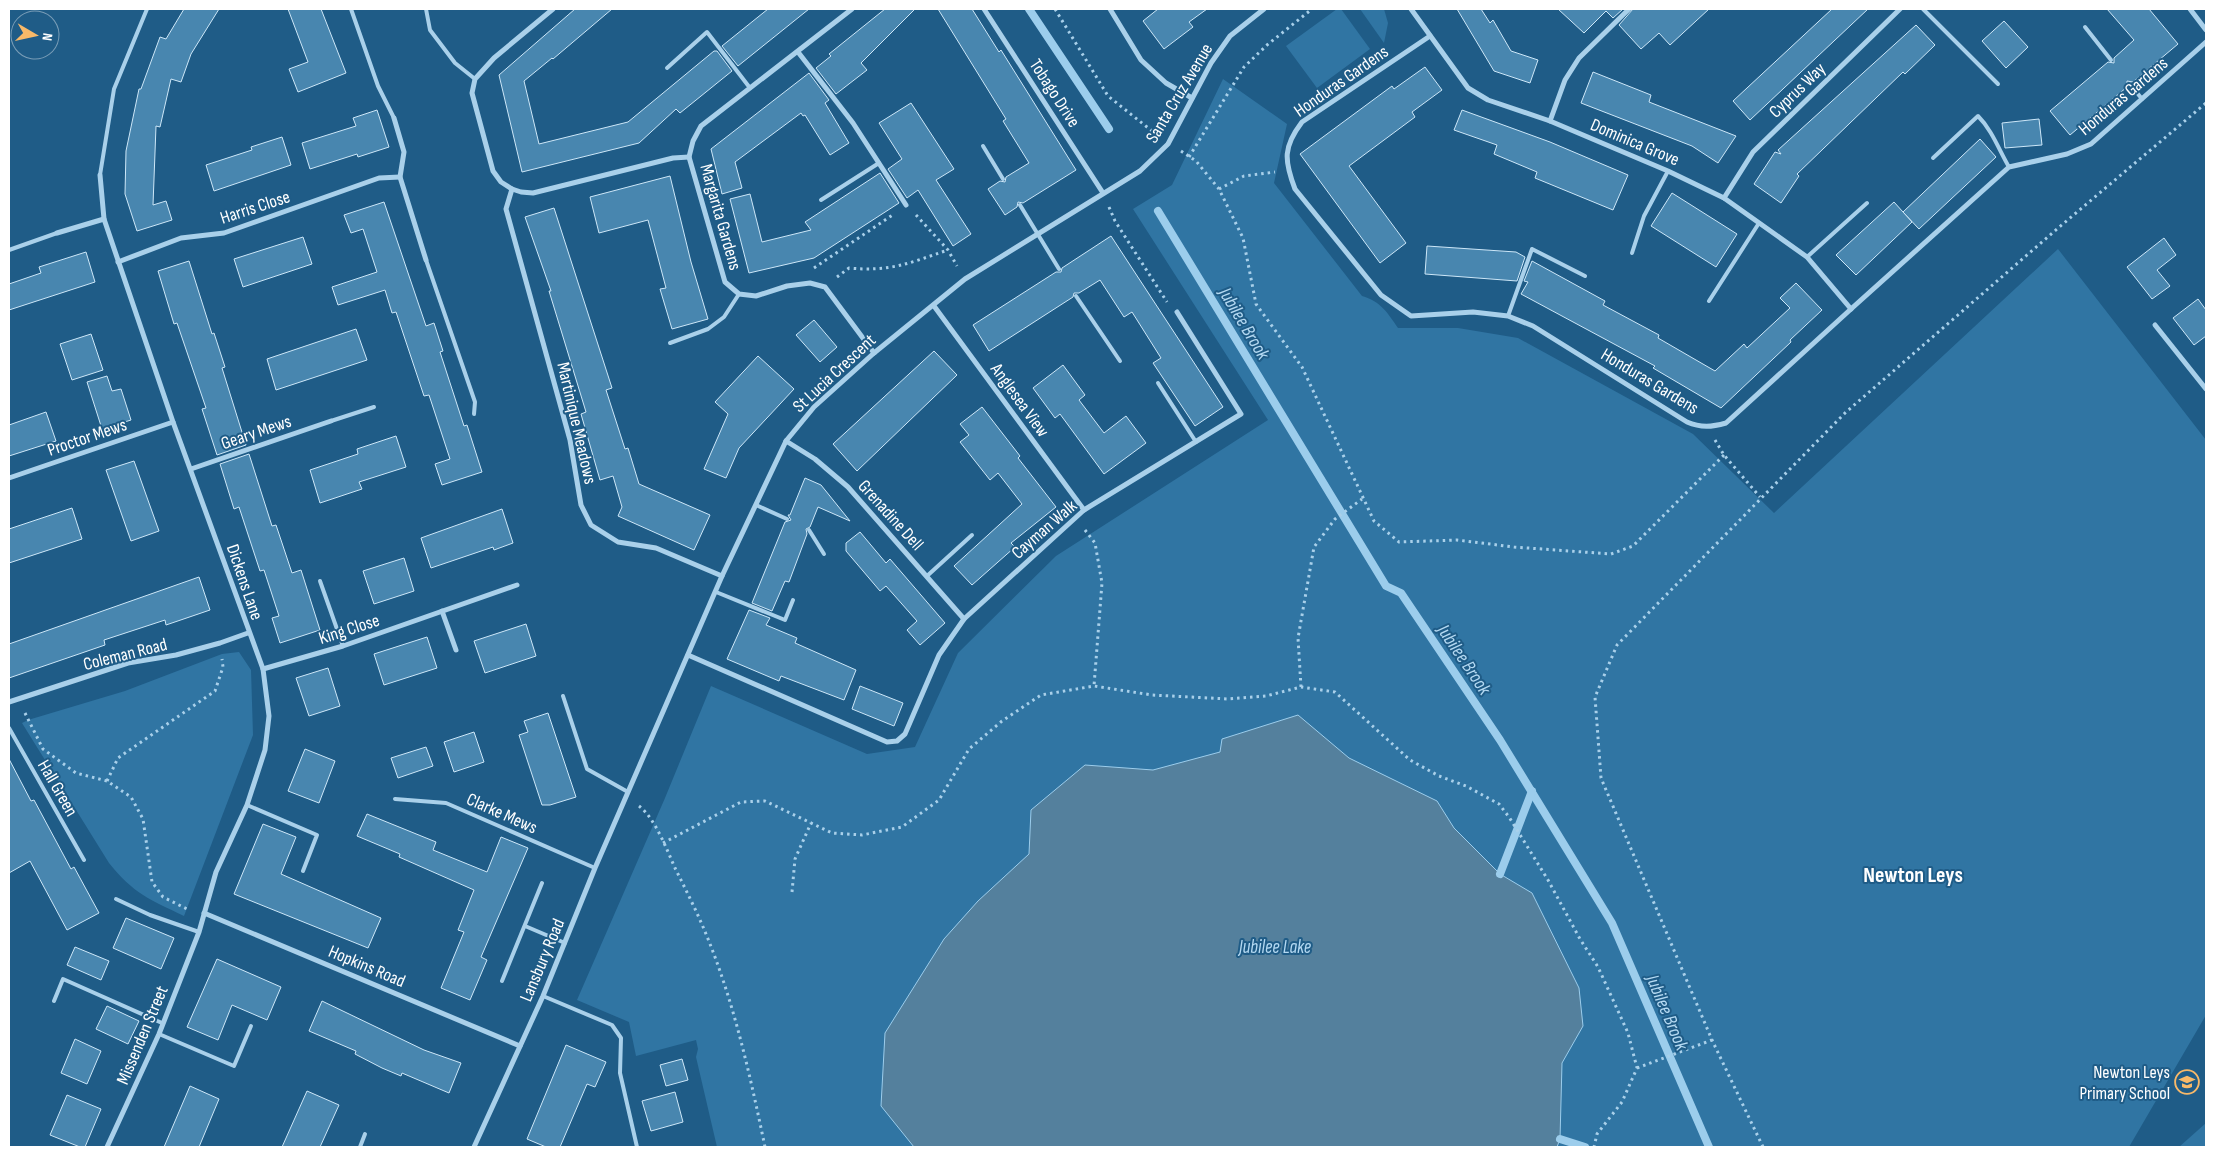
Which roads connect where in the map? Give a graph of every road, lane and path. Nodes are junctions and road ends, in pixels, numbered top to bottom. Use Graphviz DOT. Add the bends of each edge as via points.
graph roads {
  1 [pos="147,9"];
  2 [pos="351,9"];
  3 [pos="426,9"];
  4 [pos="553,9"];
  5 [pos="852,9"];
  6 [pos="984,9"];
  7 [pos="1055,9"];
  8 [pos="1110,9"];
  9 [pos="1264,9"];
  10 [pos="1312,9"];
  11 [pos="1411,9"];
  12 [pos="1629,9"];
  13 [pos="1900,9"];
  14 [pos="1923,9"];
  15 [pos="2190,9"];
  16 [pos="2085,27"];
  17 [pos="2206,30"];
  18 [pos="1430,36"];
  19 [pos="2206,42"];
  20 [pos="798,52"];
  21 [pos="2111,60"];
  22 [pos="666,68"];
  23 [pos="475,79"];
  24 [pos="1998,84"];
  25 [pos="2130,84"];
  26 [pos="750,88"];
  27 [pos="1192,98"];
  28 [pos="2142,99"];
  29 [pos="2206,104"];
  30 [pos="394,118"];
  31 [pos="1550,121"];
  32 [pos="1168,144"];
  33 [pos="983,146"];
  34 [pos="689,157"];
  35 [pos="1190,157"];
  36 [pos="1933,158"];
  37 [pos="879,163"];
  38 [pos="2010,167"];
  39 [pos="1140,171"];
  40 [pos="1288,171"];
  41 [pos="1668,171"];
  42 [pos="100,175"];
  43 [pos="400,177"];
  44 [pos="1003,179"];
  45 [pos="512,189"];
  46 [pos="1219,189"];
  47 [pos="1102,193"];
  48 [pos="1724,198"];
  49 [pos="821,200"];
  50 [pos="1867,203"];
  51 [pos="906,205"];
  52 [pos="1020,205"];
  53 [pos="104,219"];
  54 [pos="1759,223"];
  55 [pos="57,233"];
  56 [pos="1036,234"];
  57 [pos="9,250"];
  58 [pos="948,250"];
  59 [pos="1632,253"];
  60 [pos="1808,257"];
  61 [pos="426,260"];
  62 [pos="118,262"];
  63 [pos="1059,269"];
  64 [pos="811,270"];
  65 [pos="1585,276"];
  66 [pos="965,279"];
  67 [pos="825,286"];
  68 [pos="739,294"];
  69 [pos="1076,296"];
  70 [pos="1709,301"];
  71 [pos="934,306"];
  72 [pos="1851,309"];
  73 [pos="1177,312"];
  74 [pos="1508,316"];
  75 [pos="2156,325"];
  76 [pos="670,343"];
  77 [pos="874,353"];
  78 [pos="1120,361"];
  79 [pos="1158,383"];
  80 [pos="2206,389"];
  81 [pos="374,407"];
  82 [pos="474,414"];
  83 [pos="331,421"];
  84 [pos="174,422"];
  85 [pos="1712,427"];
  86 [pos="786,442"];
  87 [pos="1196,442"];
  88 [pos="1724,455"];
  89 [pos="191,469"];
  90 [pos="9,478"];
  91 [pos="1760,497"];
  92 [pos="1362,499"];
  93 [pos="756,505"];
  94 [pos="1084,510"];
  95 [pos="1076,517"];
  96 [pos="787,519"];
  97 [pos="809,530"];
  98 [pos="972,534"];
  99 [pos="824,554"];
  100 [pos="722,576"];
  101 [pos="927,576"];
  102 [pos="320,581"];
  103 [pos="517,585"];
  104 [pos="716,592"];
  105 [pos="793,600"];
  106 [pos="442,611"];
  107 [pos="964,619"];
  108 [pos="248,632"];
  109 [pos="220,643"];
  110 [pos="343,646"];
  111 [pos="456,650"];
  112 [pos="688,655"];
  113 [pos="263,669"];
  114 [pos="1094,686"];
  115 [pos="1301,687"];
  116 [pos="563,696"];
  117 [pos="19,698"];
  118 [pos="9,702"];
  119 [pos="9,728"];
  120 [pos="107,781"];
  121 [pos="632,782"];
  122 [pos="627,794"];
  123 [pos="395,799"];
  124 [pos="248,805"];
  125 [pos="811,824"];
  126 [pos="663,843"];
  127 [pos="84,860"];
  128 [pos="595,868"];
  129 [pos="303,871"];
  130 [pos="542,883"];
  131 [pos="792,892"];
  132 [pos="116,899"];
  133 [pos="204,913"];
  134 [pos="524,926"];
  135 [pos="199,932"];
  136 [pos="565,943"];
  137 [pos="502,981"];
  138 [pos="543,996"];
  139 [pos="54,1001"];
  140 [pos="162,1023"];
  141 [pos="251,1026"];
  142 [pos="158,1034"];
  143 [pos="1712,1040"];
  144 [pos="520,1046"];
  145 [pos="1637,1068"];
  146 [pos="364,1134"];
  147 [pos="107,1147"];
  148 [pos="360,1147"];
  149 [pos="474,1147"];
  150 [pos="637,1147"];
  151 [pos="765,1147"];
  152 [pos="1594,1147"];
  153 [pos="1763,1147"];
  1 -- 42 [label="lane" via="114,89"];
  2 -- 30 [label="lane" via="378,86"];
  3 -- 23 [label="lane" via="430,30 455,63"];
  4 -- 23 [label="street" via="494,58"];
  5 -- 20 [label="street, Margarita Gardens"];
  6 -- 47 [label="street, Tobago Drive"];
  7 -- 32 [label="path" via="1108,96"];
  8 -- 27 [label="street" via="1141,60 1166,83"];
  9 -- 27 [label="street, Santa Cruz Avenue" via="1230,36"];
  10 -- 35 [label="path" via="1244,67"];
  11 -- 18 [label="street, Dominica Grove"];
  12 -- 31 [label="street" via="1579,58 1565,80"];
  13 -- 48 [label="street, Cyprus Way" via="1753,152"];
  14 -- 24 [label="lane"];
  15 -- 17 [label="street"];
  16 -- 21 [label="lane"];
  18 -- 31 [label="street, Dominica Grove" via="1468,88 1488,100"];
  18 -- 40 [label="street, Honduras Gardens" via="1302,122 1291,137 1286,156"];
  19 -- 28 [label="street, Honduras Gardens"];
  20 -- 26 [label="street, Margarita Gardens"];
  20 -- 37 [label="street"];
  22 -- 26 [label="lane" via="707,32"];
  23 -- 45 [label="street" via="472,93 493,171"];
  25 -- 28 [label="lane"];
  26 -- 34 [label="street, Margarita Gardens" via="701,126"];
  27 -- 32 [label="street, Santa Cruz Avenue"];
  28 -- 38 [label="street, Honduras Gardens" via="2091,144 2067,154"];
  29 -- 91 [label="path" via="1845,413"];
  30 -- 43 [label="street" via="404,152"];
  31 -- 41 [label="street, Dominica Grove"];
  32 -- 35 [label="path"];
  32 -- 39 [label="street, Santa Cruz Avenue"];
  33 -- 44 [label="lane"];
  34 -- 45 [label="street" via="672,158 533,193"];
  34 -- 68 [label="street, Margarita Gardens" via="724,282"];
  35 -- 46 [label="path"];
  36 -- 38 [label="lane" via="1978,116 1988,126"];
  37 -- 49 [label="lane"];
  37 -- 51 [label="street"];
  38 -- 72 [label="street, Honduras Gardens"];
  39 -- 47 [label="street, St Lucia Crescent"];
  40 -- 46 [label="path" via="1244,176"];
  40 -- 74 [label="street, Honduras Gardens" via="1295,189 1381,295 1411,316 1473,312"];
  41 -- 48 [label="street, Dominica Grove"];
  41 -- 59 [label="lane" via="1644,216"];
  42 -- 53 [label="street, Dickens Lane"];
  43 -- 61 [label="street"];
  43 -- 62 [label="street, Harris Close" via="379,178 224,233 181,238"];
  45 -- 100 [label="street, Martinique Meadows" via="506,209 570,440 581,505 592,525 618,542 656,548"];
  46 -- 92 [label="path" via="1243,238 1256,304 1302,367"];
  47 -- 56 [label="street, St Lucia Crescent"];
  47 -- 73 [label="path" via="1115,221 1168,304"];
  48 -- 54 [label="street, Dominica Grove"];
  50 -- 60 [label="lane"];
  51 -- 58 [label="path"];
  51 -- 64 [label="path"];
  52 -- 56 [label="lane"];
  53 -- 55 [label="street"];
  53 -- 62 [label="street, Dickens Lane"];
  54 -- 60 [label="street, Dominica Grove"];
  54 -- 70 [label="lane"];
  55 -- 57 [label="lane"];
  56 -- 63 [label="lane"];
  56 -- 66 [label="street, St Lucia Crescent"];
  58 -- 66 [label="path"];
  58 -- 67 [label="path" via="894,269 849,268"];
  60 -- 72 [label="street, Dominica Grove"];
  61 -- 82 [label="lane" via="475,402"];
  62 -- 84 [label="street, Dickens Lane"];
  65 -- 74 [label="lane" via="1532,249"];
  66 -- 71 [label="street, St Lucia Crescent"];
  67 -- 68 [label="street, Margarita Gardens" via="810,283 756,296"];
  67 -- 77 [label="street"];
  68 -- 76 [label="lane" via="724,317 708,329"];
  69 -- 78 [label="lane"];
  71 -- 77 [label="street, St Lucia Crescent"];
  71 -- 94 [label="street, Anglesea View"];
  72 -- 85 [label="street, Honduras Gardens" via="1726,423"];
  73 -- 87 [label="street, Cayman Walk" via="1241,414"];
  74 -- 85 [label="street, Honduras Gardens" via="1533,326 1687,422"];
  75 -- 80 [label="street"];
  77 -- 86 [label="street, St Lucia Crescent" via="814,407"];
  79 -- 87 [label="lane"];
  81 -- 83 [label="lane"];
  83 -- 89 [label="street, Geary Mews"];
  84 -- 89 [label="street, Dickens Lane"];
  84 -- 90 [label="street, Proctor Mews"];
  85 -- 88 [label="path" via="1716,444"];
  86 -- 93 [label="street, St Lucia Crescent"];
  86 -- 101 [label="street, Grenadine Dell" via="815,459 848,487"];
  87 -- 94 [label="street, Cayman Walk"];
  88 -- 91 [label="path"];
  88 -- 92 [label="path" via="1633,546 1611,554 1457,540 1399,542 1374,521"];
  89 -- 108 [label="street, Dickens Lane"];
  91 -- 143 [label="path" via="1616,645 1595,698 1601,778"];
  92 -- 115 [label="path" via="1336,519 1314,547 1298,638"];
  93 -- 96 [label="lane"];
  93 -- 100 [label="street, St Lucia Crescent"];
  94 -- 95 [label="street, Cayman Walk"];
  95 -- 107 [label="street, Cayman Walk"];
  95 -- 114 [label="path" via="1095,543 1102,583"];
  97 -- 99 [label="lane"];
  98 -- 101 [label="lane"];
  100 -- 104 [label="street, St Lucia Crescent"];
  101 -- 107 [label="street, Grenadine Dell"];
  102 -- 110 [label="lane"];
  103 -- 106 [label="street, King Close"];
  104 -- 105 [label="lane" via="785,620"];
  104 -- 112 [label="street, St Lucia Crescent"];
  106 -- 110 [label="street, King Close"];
  106 -- 111 [label="street"];
  107 -- 112 [label="street, Cayman Walk" via="939,655 905,734 897,741 887,742"];
  108 -- 109 [label="street, Coleman Road"];
  108 -- 113 [label="street, Dickens Lane"];
  109 -- 117 [label="street, Coleman Road" via="128,663"];
  109 -- 120 [label="path" via="223,667 215,691 118,758"];
  110 -- 113 [label="street, King Close"];
  112 -- 121 [label="street, St Lucia Crescent"];
  113 -- 124 [label="street, Dickens Lane" via="269,716 265,750"];
  114 -- 115 [label="path" via="1152,695 1228,699 1266,696"];
  114 -- 125 [label="path" via="1041,695 1002,721 969,749 939,800 902,827 862,835 832,833"];
  115 -- 145 [label="path" via="1335,692 1410,760 1499,804 1598,967 1628,1033"];
  116 -- 122 [label="lane" via="587,769"];
  117 -- 118 [label="street, Coleman Road"];
  117 -- 120 [label="path" via="43,749 76,773"];
  119 -- 127 [label="lane, Hall Green"];
  120 -- 133 [label="path" via="131,797 143,818 152,882 162,897 187,910"];
  121 -- 122 [label="street, Lansbury Road"];
  122 -- 126 [label="path" via="645,811"];
  122 -- 128 [label="street, Lansbury Road"];
  123 -- 128 [label="lane, Clarke Mews" via="446,803"];
  124 -- 129 [label="lane" via="317,835"];
  124 -- 133 [label="street, Dickens Lane" via="216,872"];
  125 -- 126 [label="path" via="765,801 742,802"];
  125 -- 131 [label="path" via="795,859"];
  126 -- 151 [label="path" via="706,934 730,1003 750,1074"];
  128 -- 136 [label="street, Lansbury Road"];
  130 -- 134 [label="lane"];
  132 -- 135 [label="lane"];
  133 -- 135 [label="street, Missenden Street"];
  133 -- 144 [label="street, Hopkins Road"];
  134 -- 136 [label="lane"];
  134 -- 137 [label="lane"];
  135 -- 140 [label="street, Missenden Street"];
  136 -- 138 [label="street, Lansbury Road"];
  138 -- 144 [label="street, Lansbury Road"];
  138 -- 150 [label="lane" via="612,1025 621,1038 620,1073"];
  139 -- 140 [label="lane" via="63,979"];
  140 -- 142 [label="street, Missenden Street"];
  141 -- 142 [label="lane" via="234,1066"];
  142 -- 147 [label="street, Missenden Street"];
  143 -- 145 [label="path"];
  143 -- 153 [label="path"];
  144 -- 149 [label="street, Lansbury Road"];
  145 -- 152 [label="path" via="1622,1102 1597,1134"];
  146 -- 148 [label="lane"];
}
